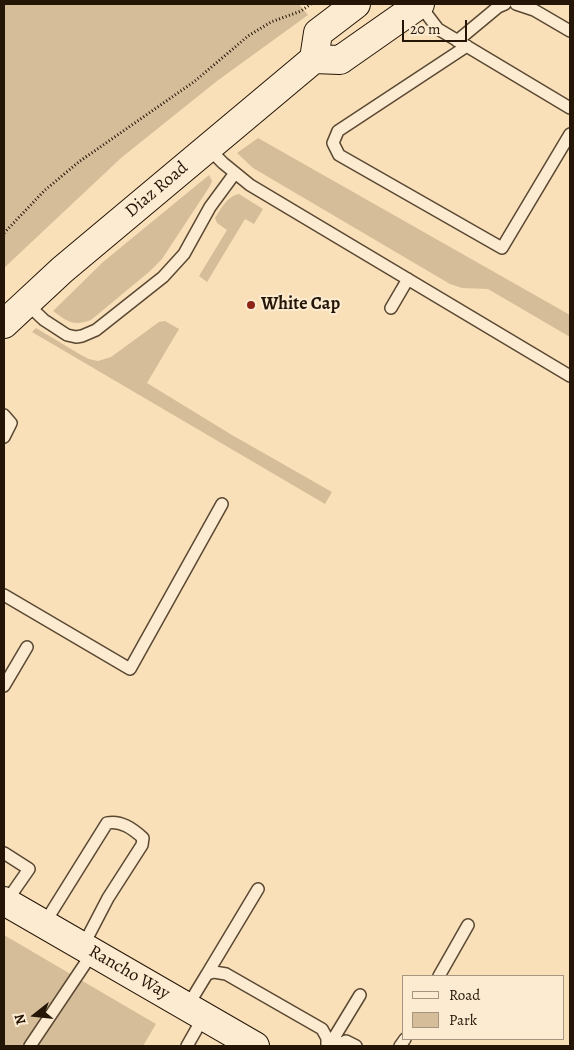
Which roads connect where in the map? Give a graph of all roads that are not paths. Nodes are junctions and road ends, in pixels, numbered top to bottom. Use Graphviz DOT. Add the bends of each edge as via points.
graph roads {
  1 [pos="356,4"];
  2 [pos="420,4"];
  3 [pos="506,4"];
  4 [pos="516,4"];
  5 [pos="570,31"];
  6 [pos="462,44"];
  7 [pos="314,59"];
  8 [pos="570,108"];
  9 [pos="570,134"];
  10 [pos="208,148"];
  11 [pos="235,173"];
  12 [pos="408,279"];
  13 [pos="26,303"];
  14 [pos="391,308"];
  15 [pos="4,324"];
  16 [pos="570,376"];
  17 [pos="4,416"];
  18 [pos="4,437"];
  19 [pos="222,504"];
  20 [pos="4,595"];
  21 [pos="27,647"];
  22 [pos="4,686"];
  23 [pos="4,853"];
  24 [pos="258,889"];
  25 [pos="5,902"];
  26 [pos="44,924"];
  27 [pos="468,925"];
  28 [pos="88,949"];
  29 [pos="207,974"];
  30 [pos="440,975"];
  31 [pos="360,995"];
  32 [pos="196,1012"];
  33 [pos="30,1046"];
  34 [pos="187,1046"];
  35 [pos="254,1046"];
  36 [pos="328,1046"];
  37 [pos="335,1046"];
  38 [pos="356,1046"];
  1 -- 7 [label="main road" via="318,33"];
  2 -- 6 [label="lane" via="438,29"];
  2 -- 7 [label="main road" via="340,60"];
  3 -- 6 [label="lane" via="498,7"];
  4 -- 5 [label="lane" via="534,10"];
  6 -- 8 [label="lane"];
  6 -- 9 [label="lane" via="338,131 333,143 339,155 502,248"];
  7 -- 10 [label="main road, Diaz Road"];
  10 -- 11 [label="lane"];
  10 -- 13 [label="main road, Diaz Road"];
  11 -- 12 [label="lane"];
  11 -- 13 [label="lane" via="210,207 184,254 163,277 96,330 82,336 67,335"];
  12 -- 14 [label="lane"];
  12 -- 16 [label="lane"];
  13 -- 15 [label="main road, Diaz Road"];
  17 -- 18 [label="lane" via="11,423"];
  19 -- 20 [label="lane" via="130,669"];
  21 -- 22 [label="lane"];
  23 -- 25 [label="lane" via="29,868"];
  24 -- 29 [label="lane"];
  25 -- 26 [label="main road, Rancho Way"];
  26 -- 28 [label="main road, Rancho Way"];
  26 -- 28 [label="lane" via="107,822 128,826 143,838 142,845 104,906"];
  27 -- 30 [label="lane"];
  28 -- 32 [label="main road, Rancho Way"];
  28 -- 33 [label="lane"];
  29 -- 32 [label="lane"];
  29 -- 36 [label="lane" via="226,974 322,1029"];
  31 -- 36 [label="lane"];
  32 -- 34 [label="lane"];
  32 -- 35 [label="main road, Rancho Way"];
  37 -- 38 [label="lane" via="346,1041"];
}
